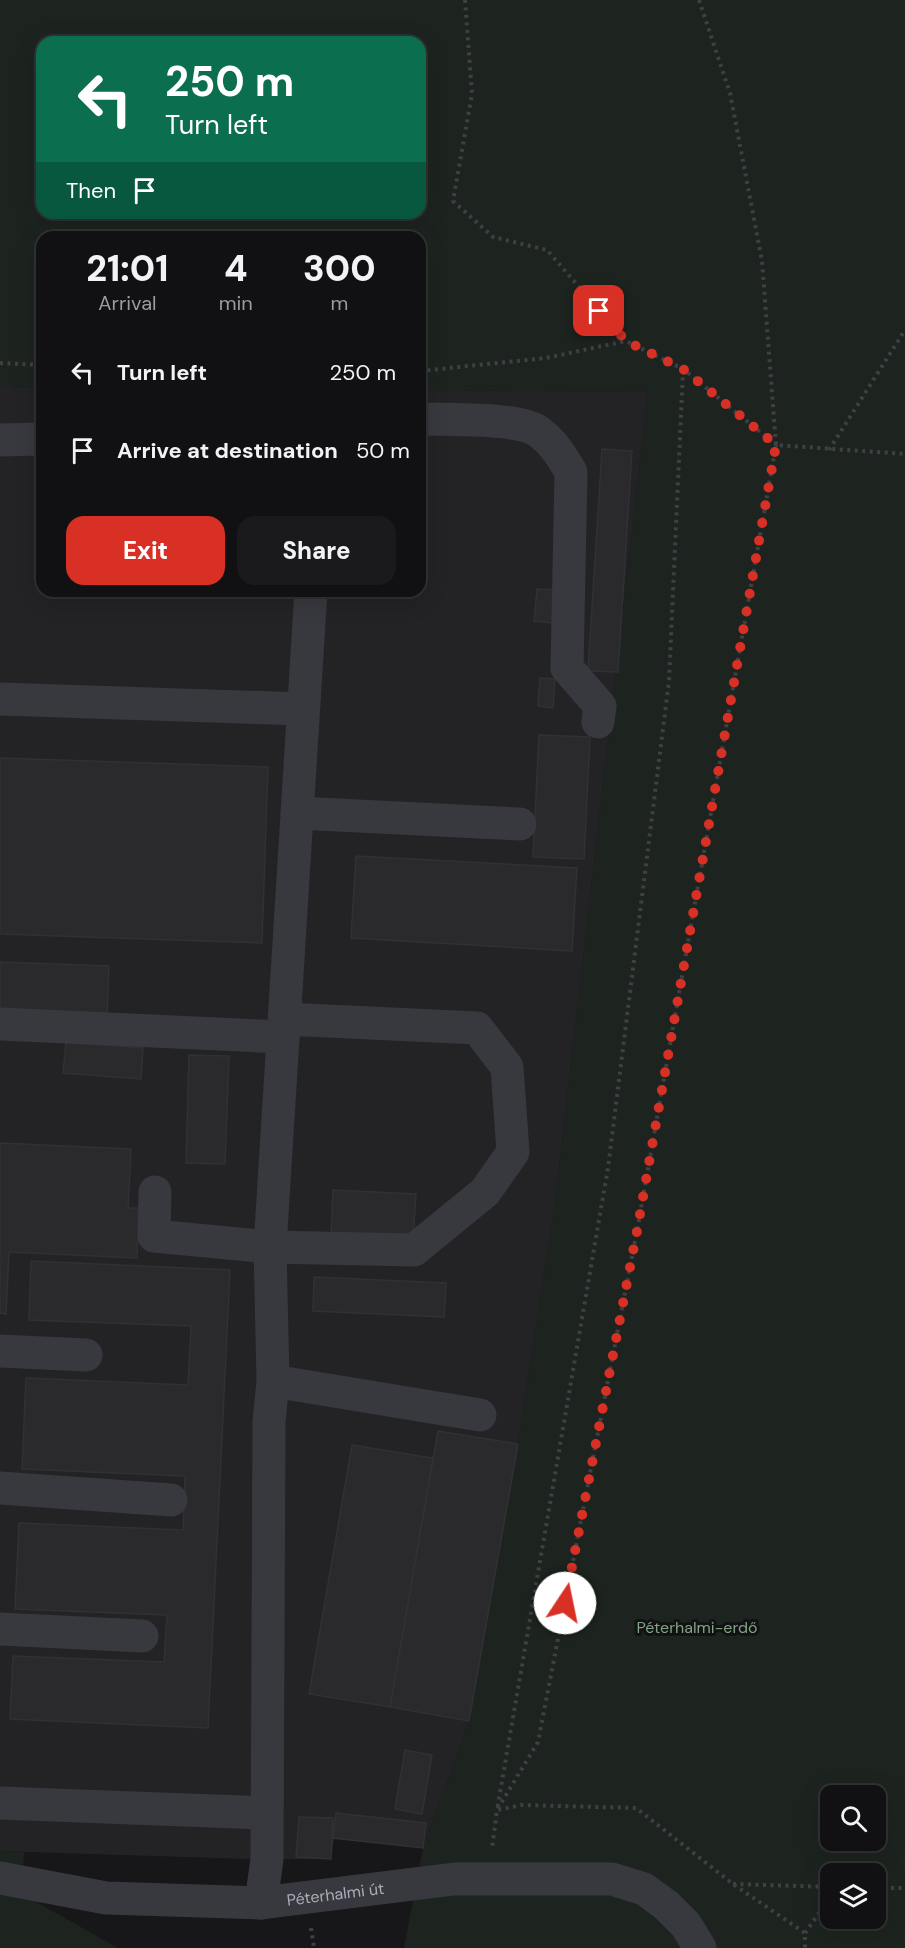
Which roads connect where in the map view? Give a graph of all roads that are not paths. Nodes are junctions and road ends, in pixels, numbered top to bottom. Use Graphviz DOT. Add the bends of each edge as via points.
graph roads {
  1 [pos="426,418"];
  2 [pos="36,439"];
  3 [pos="0,441"];
  4 [pos="311,597"];
  5 [pos="0,699"];
  6 [pos="303,709"];
  7 [pos="598,722"];
  8 [pos="297,813"];
  9 [pos="520,824"];
  10 [pos="0,1024"];
  11 [pos="284,1028"];
  12 [pos="155,1192"];
  13 [pos="270,1247"];
  14 [pos="0,1351"];
  15 [pos="86,1355"];
  16 [pos="273,1381"];
  17 [pos="480,1414"];
  18 [pos="0,1488"];
  19 [pos="171,1500"];
  20 [pos="0,1629"];
  21 [pos="142,1636"];
  22 [pos="0,1803"];
  23 [pos="266,1813"];
  24 [pos="0,1878"];
  25 [pos="261,1903"];
  26 [pos="700,1948"];
  1 -- 7 [label="street" via="507,422 538,430 571,472 567,668 600,706"];
  2 -- 3 [label="street"];
  4 -- 6 [label="street"];
  5 -- 6 [label="street"];
  6 -- 8 [label="street"];
  8 -- 9 [label="street"];
  8 -- 11 [label="street"];
  10 -- 11 [label="street"];
  11 -- 13 [label="street"];
  11 -- 13 [label="street" via="477,1028 507,1066 513,1152 485,1192 414,1250"];
  12 -- 13 [label="street" via="154,1236"];
  13 -- 16 [label="street"];
  14 -- 15 [label="street"];
  16 -- 17 [label="street"];
  16 -- 23 [label="street" via="269,1422"];
  18 -- 19 [label="street"];
  20 -- 21 [label="street"];
  22 -- 23 [label="street"];
  23 -- 25 [label="street" via="267,1858"];
  24 -- 25 [label="street, Péterhalmi út" via="106,1898"];
  25 -- 26 [label="street, Péterhalmi út" via="490,1877 612,1879 644,1889 666,1905 686,1924"];
}
